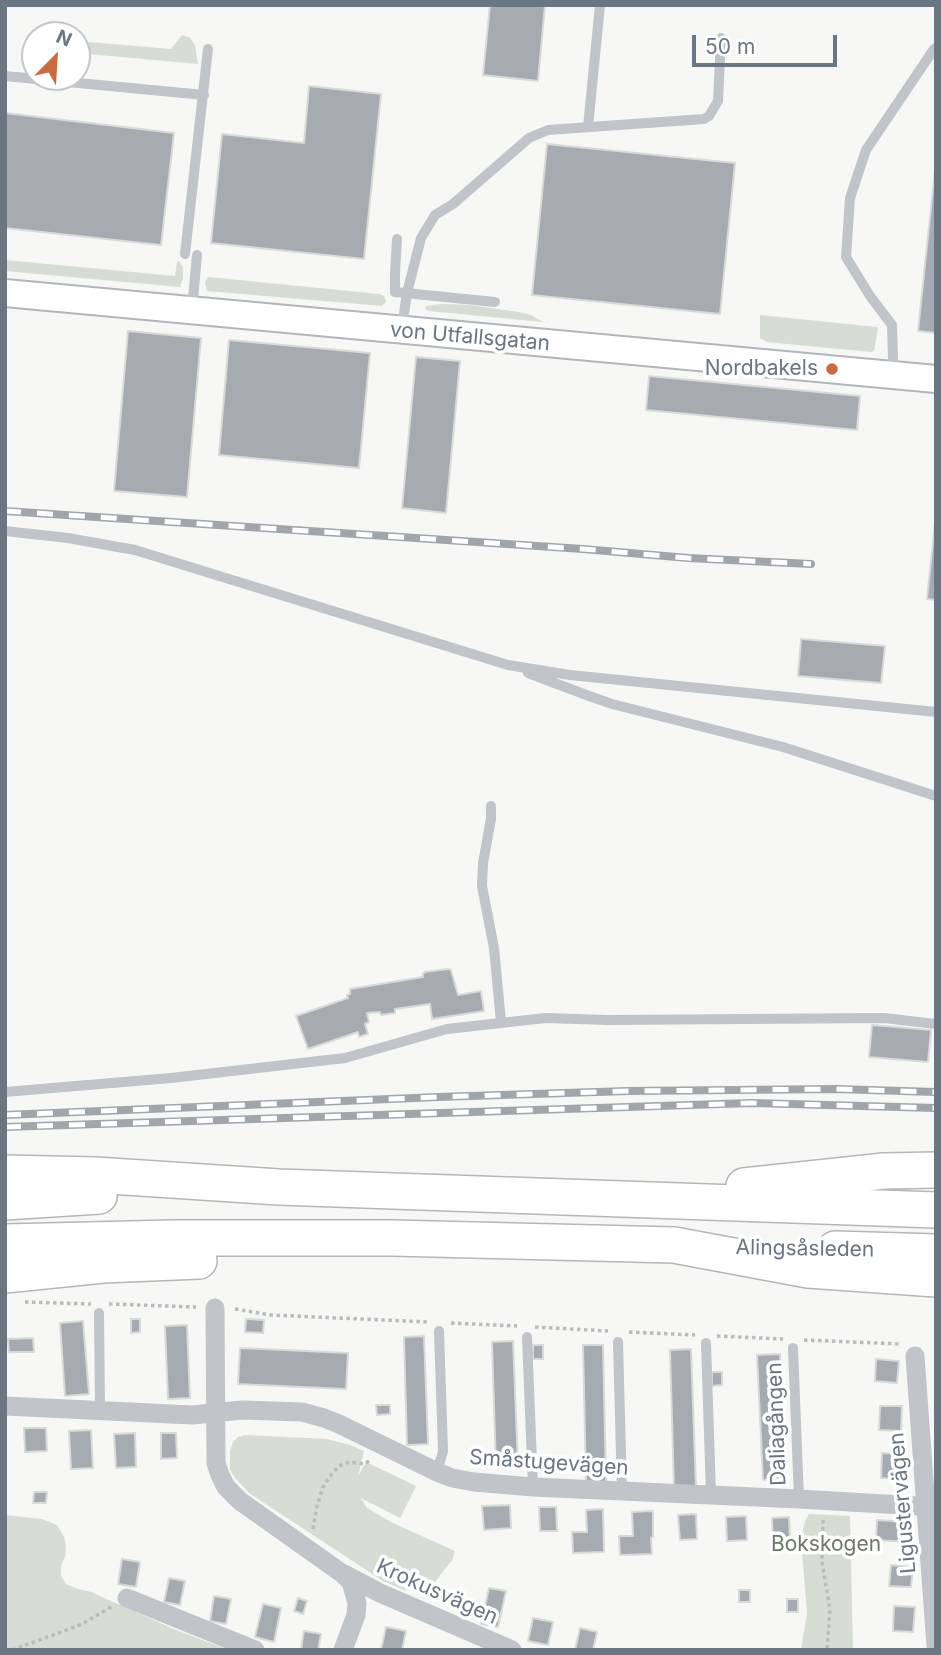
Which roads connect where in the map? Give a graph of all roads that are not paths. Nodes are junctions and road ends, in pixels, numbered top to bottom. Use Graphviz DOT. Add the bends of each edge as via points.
graph roads {
  1 [pos="600,5"];
  2 [pos="721,38"];
  3 [pos="936,48"];
  4 [pos="208,49"];
  5 [pos="5,76"];
  6 [pos="204,95"];
  7 [pos="588,127"];
  8 [pos="397,239"];
  9 [pos="185,254"];
  10 [pos="197,255"];
  11 [pos="5,293"];
  12 [pos="407,293"];
  13 [pos="495,302"];
  14 [pos="192,311"];
  15 [pos="401,331"];
  16 [pos="891,374"];
  17 [pos="936,379"];
  18 [pos="5,531"];
  19 [pos="508,665"];
  20 [pos="936,712"];
  21 [pos="936,796"];
  22 [pos="491,806"];
  23 [pos="501,1022"];
  24 [pos="936,1024"];
  25 [pos="5,1092"];
  26 [pos="936,1170"];
  27 [pos="5,1173"];
  28 [pos="259,1186"];
  29 [pos="615,1199"];
  30 [pos="5,1202"];
  31 [pos="936,1210"];
  32 [pos="393,1238"];
  33 [pos="5,1242"];
  34 [pos="674,1245"];
  35 [pos="936,1252"];
  36 [pos="936,1279"];
  37 [pos="12,1288"];
  38 [pos="215,1308"];
  39 [pos="99,1313"];
  40 [pos="439,1331"];
  41 [pos="618,1337"];
  42 [pos="527,1338"];
  43 [pos="705,1339"];
  44 [pos="793,1348"];
  45 [pos="908,1350"];
  46 [pos="5,1406"];
  47 [pos="100,1411"];
  48 [pos="217,1412"];
  49 [pos="436,1472"];
  50 [pos="533,1487"];
  51 [pos="622,1492"];
  52 [pos="711,1495"];
  53 [pos="799,1499"];
  54 [pos="931,1507"];
  55 [pos="343,1574"];
  56 [pos="127,1598"];
  57 [pos="936,1646"];
  58 [pos="255,1650"];
  59 [pos="343,1650"];
  60 [pos="512,1650"];
  1 -- 7 [label="lane"];
  2 -- 7 [label="lane" via="718,101 709,116"];
  3 -- 16 [label="lane" via="866,150 850,198 846,257 892,325"];
  4 -- 6 [label="lane"];
  5 -- 6 [label="lane"];
  6 -- 9 [label="lane"];
  7 -- 12 [label="lane" via="548,130 529,138 435,215 421,238"];
  8 -- 12 [label="lane" via="395,292"];
  10 -- 14 [label="lane"];
  11 -- 14 [label="street, von Utfallsgatan"];
  12 -- 13 [label="lane"];
  12 -- 15 [label="lane"];
  14 -- 15 [label="street, von Utfallsgatan"];
  15 -- 16 [label="street, von Utfallsgatan"];
  16 -- 17 [label="street, von Utfallsgatan"];
  18 -- 19 [label="lane" via="135,550"];
  19 -- 20 [label="lane"];
  19 -- 21 [label="lane" via="600,700 783,747"];
  22 -- 23 [label="lane" via="481,886 494,948"];
  23 -- 24 [label="lane" via="544,1018 884,1018"];
  23 -- 25 [label="lane" via="447,1029 345,1058"];
  26 -- 29 [label="highway" via="884,1171"];
  27 -- 28 [label="highway"];
  28 -- 29 [label="highway"];
  28 -- 30 [label="highway"];
  29 -- 31 [label="highway"];
  32 -- 33 [label="highway"];
  32 -- 34 [label="highway"];
  32 -- 37 [label="highway" via="283,1256 103,1265"];
  34 -- 35 [label="highway, Alingsåsleden"];
  34 -- 36 [label="highway" via="808,1269"];
  38 -- 48 [label="street, Krokusvägen"];
  39 -- 47 [label="lane"];
  40 -- 49 [label="lane" via="443,1451"];
  41 -- 51 [label="lane"];
  42 -- 50 [label="lane"];
  43 -- 52 [label="lane"];
  44 -- 53 [label="lane, Daliagången"];
  45 -- 54 [label="street, Ligustervägen" via="923,1489"];
  46 -- 47 [label="street, Småstugevägen"];
  47 -- 48 [label="street, Småstugevägen"];
  48 -- 49 [label="street, Småstugevägen" via="302,1412 324,1418"];
  48 -- 55 [label="street, Krokusvägen" via="216,1463 226,1487"];
  49 -- 50 [label="street, Småstugevägen" via="474,1482"];
  50 -- 51 [label="street, Småstugevägen"];
  51 -- 52 [label="street, Småstugevägen"];
  52 -- 53 [label="street, Småstugevägen"];
  53 -- 54 [label="street, Småstugevägen"];
  54 -- 57 [label="street, Ligustervägen"];
  55 -- 59 [label="street" via="351,1582 357,1603"];
  55 -- 60 [label="street, Krokusvägen"];
  56 -- 58 [label="street"];
}
